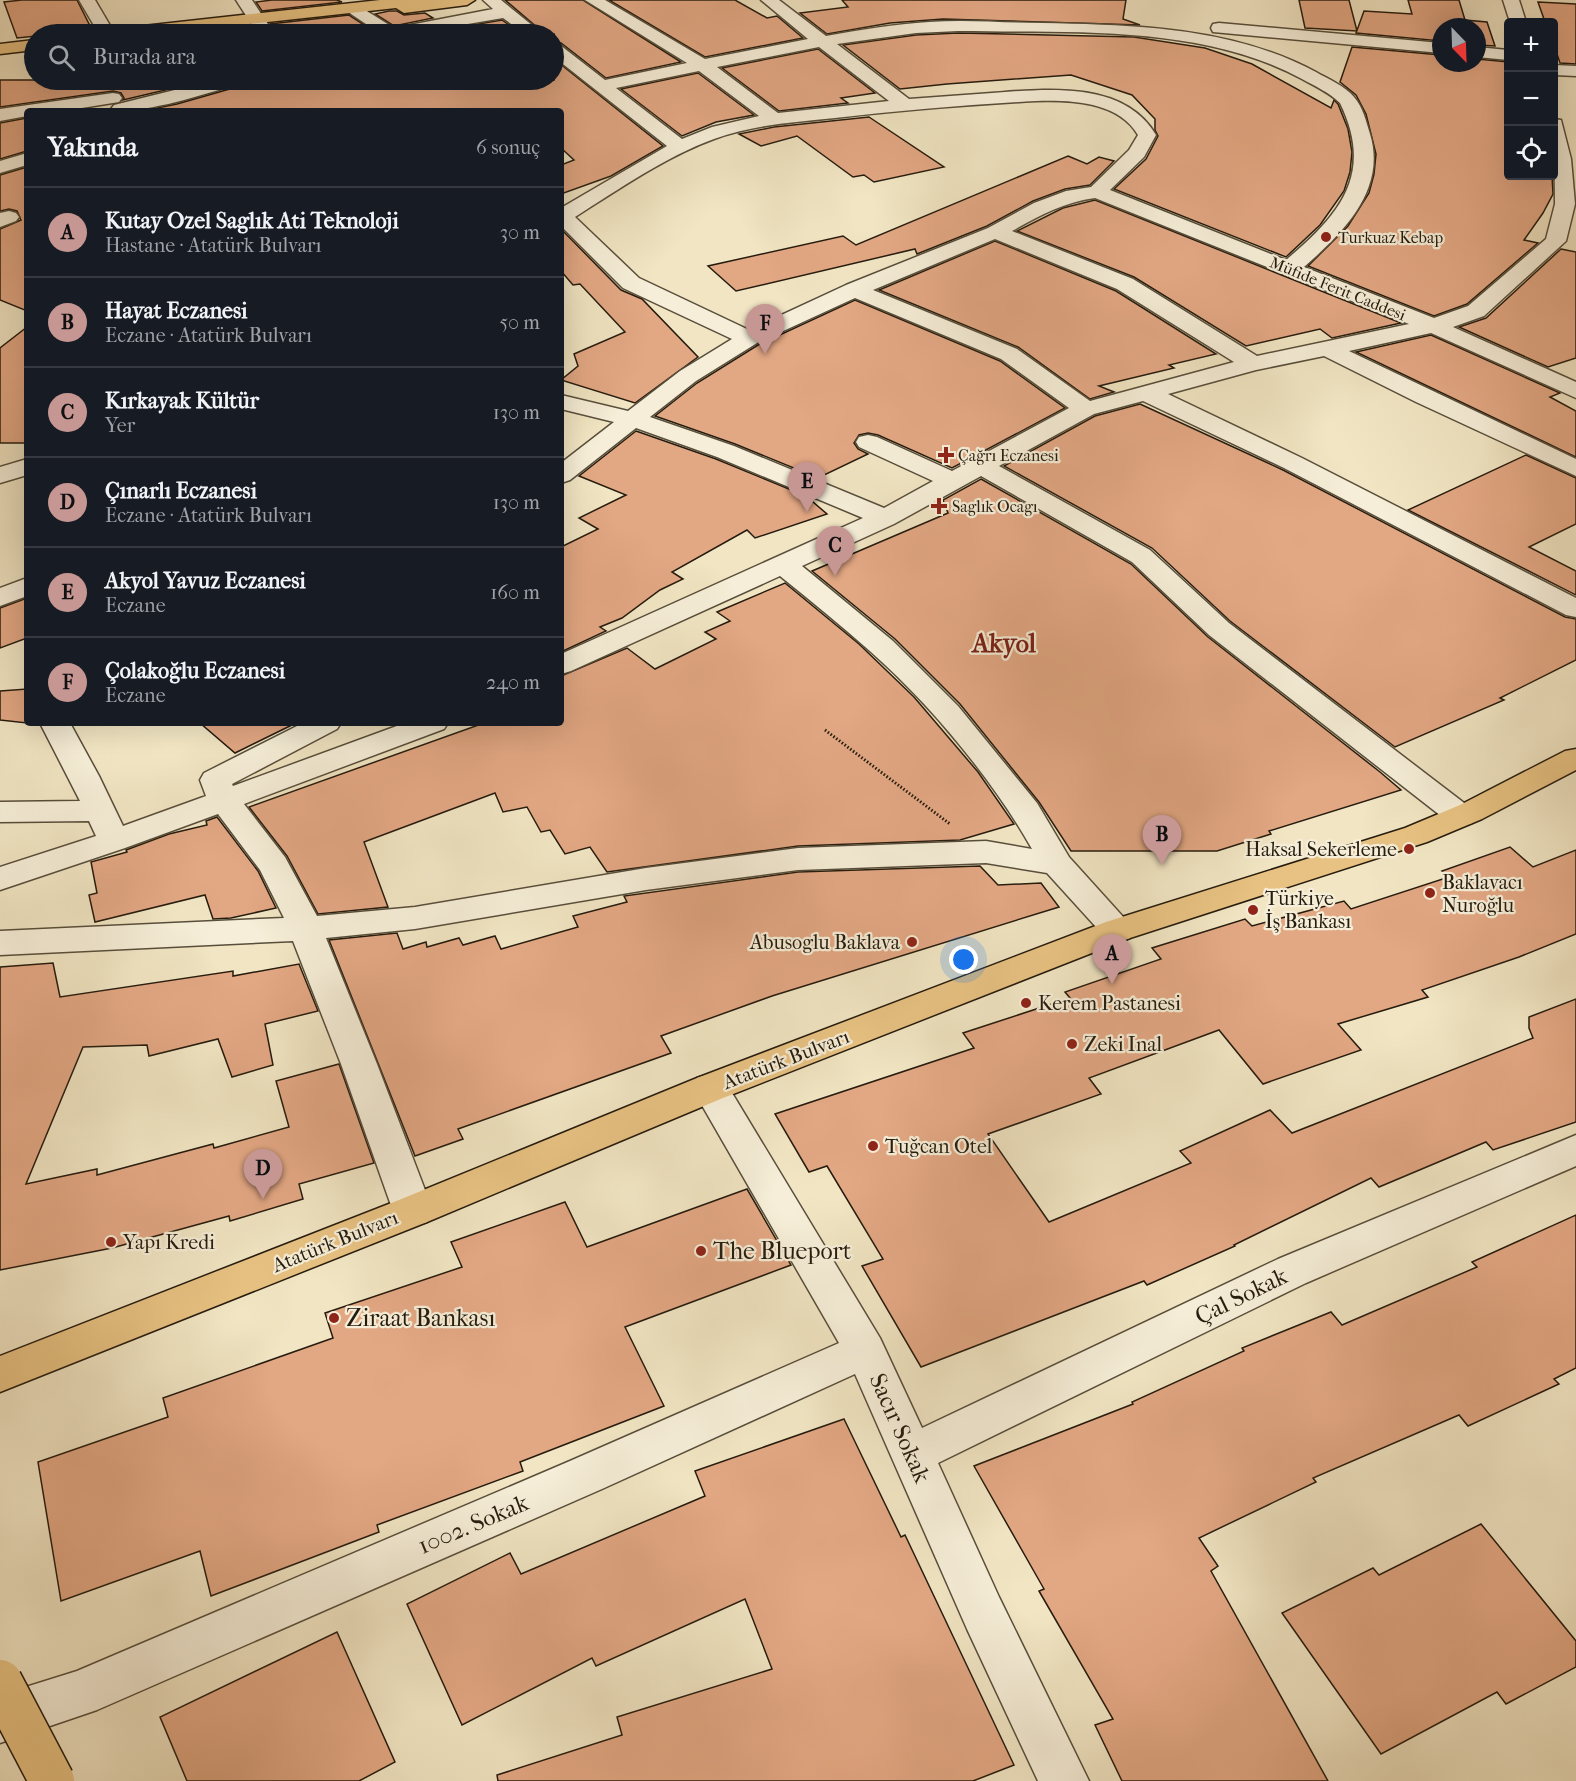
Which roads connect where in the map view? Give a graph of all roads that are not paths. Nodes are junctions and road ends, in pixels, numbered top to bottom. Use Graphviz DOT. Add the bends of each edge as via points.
graph roads {
  1 [pos="87,0"];
  2 [pos="244,0"];
  3 [pos="461,0"];
  4 [pos="491,0"];
  5 [pos="593,0"];
  6 [pos="769,0"];
  7 [pos="1511,0"];
  8 [pos="414,2"];
  9 [pos="356,12"];
  10 [pos="507,12"];
  11 [pos="1517,18"];
  12 [pos="259,21"];
  13 [pos="101,24"];
  14 [pos="226,24"];
  15 [pos="236,24"];
  16 [pos="375,24"];
  17 [pos="444,24"];
  18 [pos="522,24"];
  19 [pos="1149,33"];
  20 [pos="822,40"];
  21 [pos="1432,47"];
  22 [pos="24,48"];
  23 [pos="0,51"];
  24 [pos="1486,53"];
  25 [pos="1504,55"];
  26 [pos="564,57"];
  27 [pos="703,65"];
  28 [pos="1558,70"];
  29 [pos="1576,72"];
  30 [pos="602,86"];
  31 [pos="108,90"];
  32 [pos="154,90"];
  33 [pos="197,90"];
  34 [pos="158,101"];
  35 [pos="905,105"];
  36 [pos="118,106"];
  37 [pos="92,108"];
  38 [pos="24,113"];
  39 [pos="0,115"];
  40 [pos="774,119"];
  41 [pos="1554,126"];
  42 [pos="681,148"];
  43 [pos="24,160"];
  44 [pos="0,167"];
  45 [pos="1097,192"];
  46 [pos="564,214"];
  47 [pos="564,219"];
  48 [pos="995,232"];
  49 [pos="1290,268"];
  50 [pos="854,290"];
  51 [pos="1433,326"];
  52 [pos="749,338"];
  53 [pos="1326,348"];
  54 [pos="1253,364"];
  55 [pos="1576,391"];
  56 [pos="1148,394"];
  57 [pos="564,403"];
  58 [pos="1086,409"];
  59 [pos="630,419"];
  60 [pos="868,442"];
  61 [pos="981,466"];
  62 [pos="24,468"];
  63 [pos="1576,468"];
  64 [pos="564,473"];
  65 [pos="0,475"];
  66 [pos="953,481"];
  67 [pos="885,518"];
  68 [pos="784,565"];
  69 [pos="24,587"];
  70 [pos="0,598"];
  71 [pos="1576,609"];
  72 [pos="564,664"];
  73 [pos="57,726"];
  74 [pos="320,726"];
  75 [pos="426,726"];
  76 [pos="1576,758"];
  77 [pos="223,799"];
  78 [pos="100,811"];
  79 [pos="0,812"];
  80 [pos="1461,816"];
  81 [pos="114,841"];
  82 [pos="1057,864"];
  83 [pos="0,879"];
  84 [pos="306,929"];
  85 [pos="1118,930"];
  86 [pos="0,943"];
  87 [pos="710,1088"];
  88 [pos="1576,1150"];
  89 [pos="413,1211"];
  90 [pos="865,1350"];
  91 [pos="0,1374"];
  92 [pos="912,1454"];
  93 [pos="0,1682"];
  94 [pos="0,1719"];
  95 [pos="52,1781"];
  96 [pos="1064,1781"];
  1 -- 13 [label="street"];
  2 -- 12 [label="street"];
  3 -- 8 [label="main road"];
  4 -- 10 [label="street"];
  5 -- 27 [label="street"];
  6 -- 20 [label="street"];
  7 -- 11 [label="street"];
  8 -- 9 [label="main road"];
  8 -- 12 [label="main road"];
  9 -- 12 [label="main road"];
  9 -- 16 [label="street"];
  10 -- 17 [label="street"];
  10 -- 18 [label="street"];
  12 -- 14 [label="main road"];
  12 -- 15 [label="main road"];
  19 -- 20 [label="street" via="919,28"];
  19 -- 21 [label="street" via="1211,27"];
  19 -- 49 [label="street" via="1225,43 1256,52 1294,67 1348,99 1365,143 1365,172 1349,209 1326,237"];
  20 -- 27 [label="street"];
  20 -- 35 [label="street"];
  22 -- 23 [label="main road"];
  24 -- 25 [label="street"];
  26 -- 30 [label="street"];
  27 -- 30 [label="street"];
  27 -- 40 [label="street"];
  28 -- 29 [label="street"];
  30 -- 42 [label="street"];
  31 -- 36 [label="street"];
  32 -- 34 [label="street"];
  33 -- 34 [label="street"];
  34 -- 36 [label="street"];
  35 -- 40 [label="street"];
  35 -- 45 [label="street" via="1047,95 1082,98 1127,113 1142,123 1147,135 1137,153"];
  36 -- 37 [label="street"];
  38 -- 39 [label="street"];
  40 -- 42 [label="street" via="706,136"];
  41 -- 51 [label="street" via="1565,204 1556,241 1476,311"];
  42 -- 46 [label="street"];
  43 -- 44 [label="street"];
  45 -- 48 [label="street" via="1073,195 1041,207"];
  45 -- 49 [label="street, Müfide Ferit Caddesi"];
  47 -- 52 [label="street" via="630,283"];
  48 -- 50 [label="street"];
  48 -- 54 [label="street" via="1125,284"];
  49 -- 51 [label="street, Müfide Ferit Caddesi"];
  50 -- 52 [label="street"];
  50 -- 58 [label="street" via="1010,354"];
  51 -- 53 [label="street"];
  51 -- 55 [label="street, Müfide Ferit Caddesi"];
  52 -- 59 [label="street"];
  53 -- 54 [label="street"];
  53 -- 63 [label="street"];
  54 -- 56 [label="street"];
  56 -- 58 [label="street"];
  56 -- 71 [label="street" via="1293,463"];
  57 -- 59 [label="street"];
  58 -- 61 [label="street"];
  59 -- 64 [label="street"];
  59 -- 67 [label="street" via="743,459"];
  60 -- 66 [label="street"];
  61 -- 66 [label="street"];
  61 -- 80 [label="street" via="1141,556 1219,629"];
  62 -- 65 [label="street"];
  66 -- 67 [label="street"];
  67 -- 68 [label="street"];
  68 -- 72 [label="street"];
  68 -- 82 [label="street" via="883,647 948,712 1026,810"];
  69 -- 70 [label="street"];
  73 -- 78 [label="street"];
  74 -- 77 [label="street" via="215,780"];
  75 -- 77 [label="street"];
  76 -- 80 [label="main road, Atatürk Bulvarı"];
  77 -- 81 [label="street"];
  77 -- 84 [label="street" via="274,865"];
  78 -- 79 [label="street"];
  78 -- 81 [label="street"];
  80 -- 85 [label="main road, Atatürk Bulvarı" via="1416,835"];
  81 -- 83 [label="street"];
  82 -- 84 [label="street" via="986,852 798,859 646,879 415,918"];
  82 -- 85 [label="street"];
  84 -- 86 [label="street"];
  84 -- 89 [label="street"];
  85 -- 87 [label="main road, Atatürk Bulvarı"];
  87 -- 89 [label="main road, Atatürk Bulvarı"];
  87 -- 90 [label="street, Sacır Sokak"];
  88 -- 92 [label="street, Çal Sokak" via="1292,1271"];
  89 -- 91 [label="main road, Atatürk Bulvarı"];
  90 -- 92 [label="street, Sacır Sokak"];
  90 -- 94 [label="street, 1002. Sokak" via="80,1693"];
  92 -- 96 [label="street, Sacır Sokak"];
  93 -- 95 [label="main road, bridge"];
}
